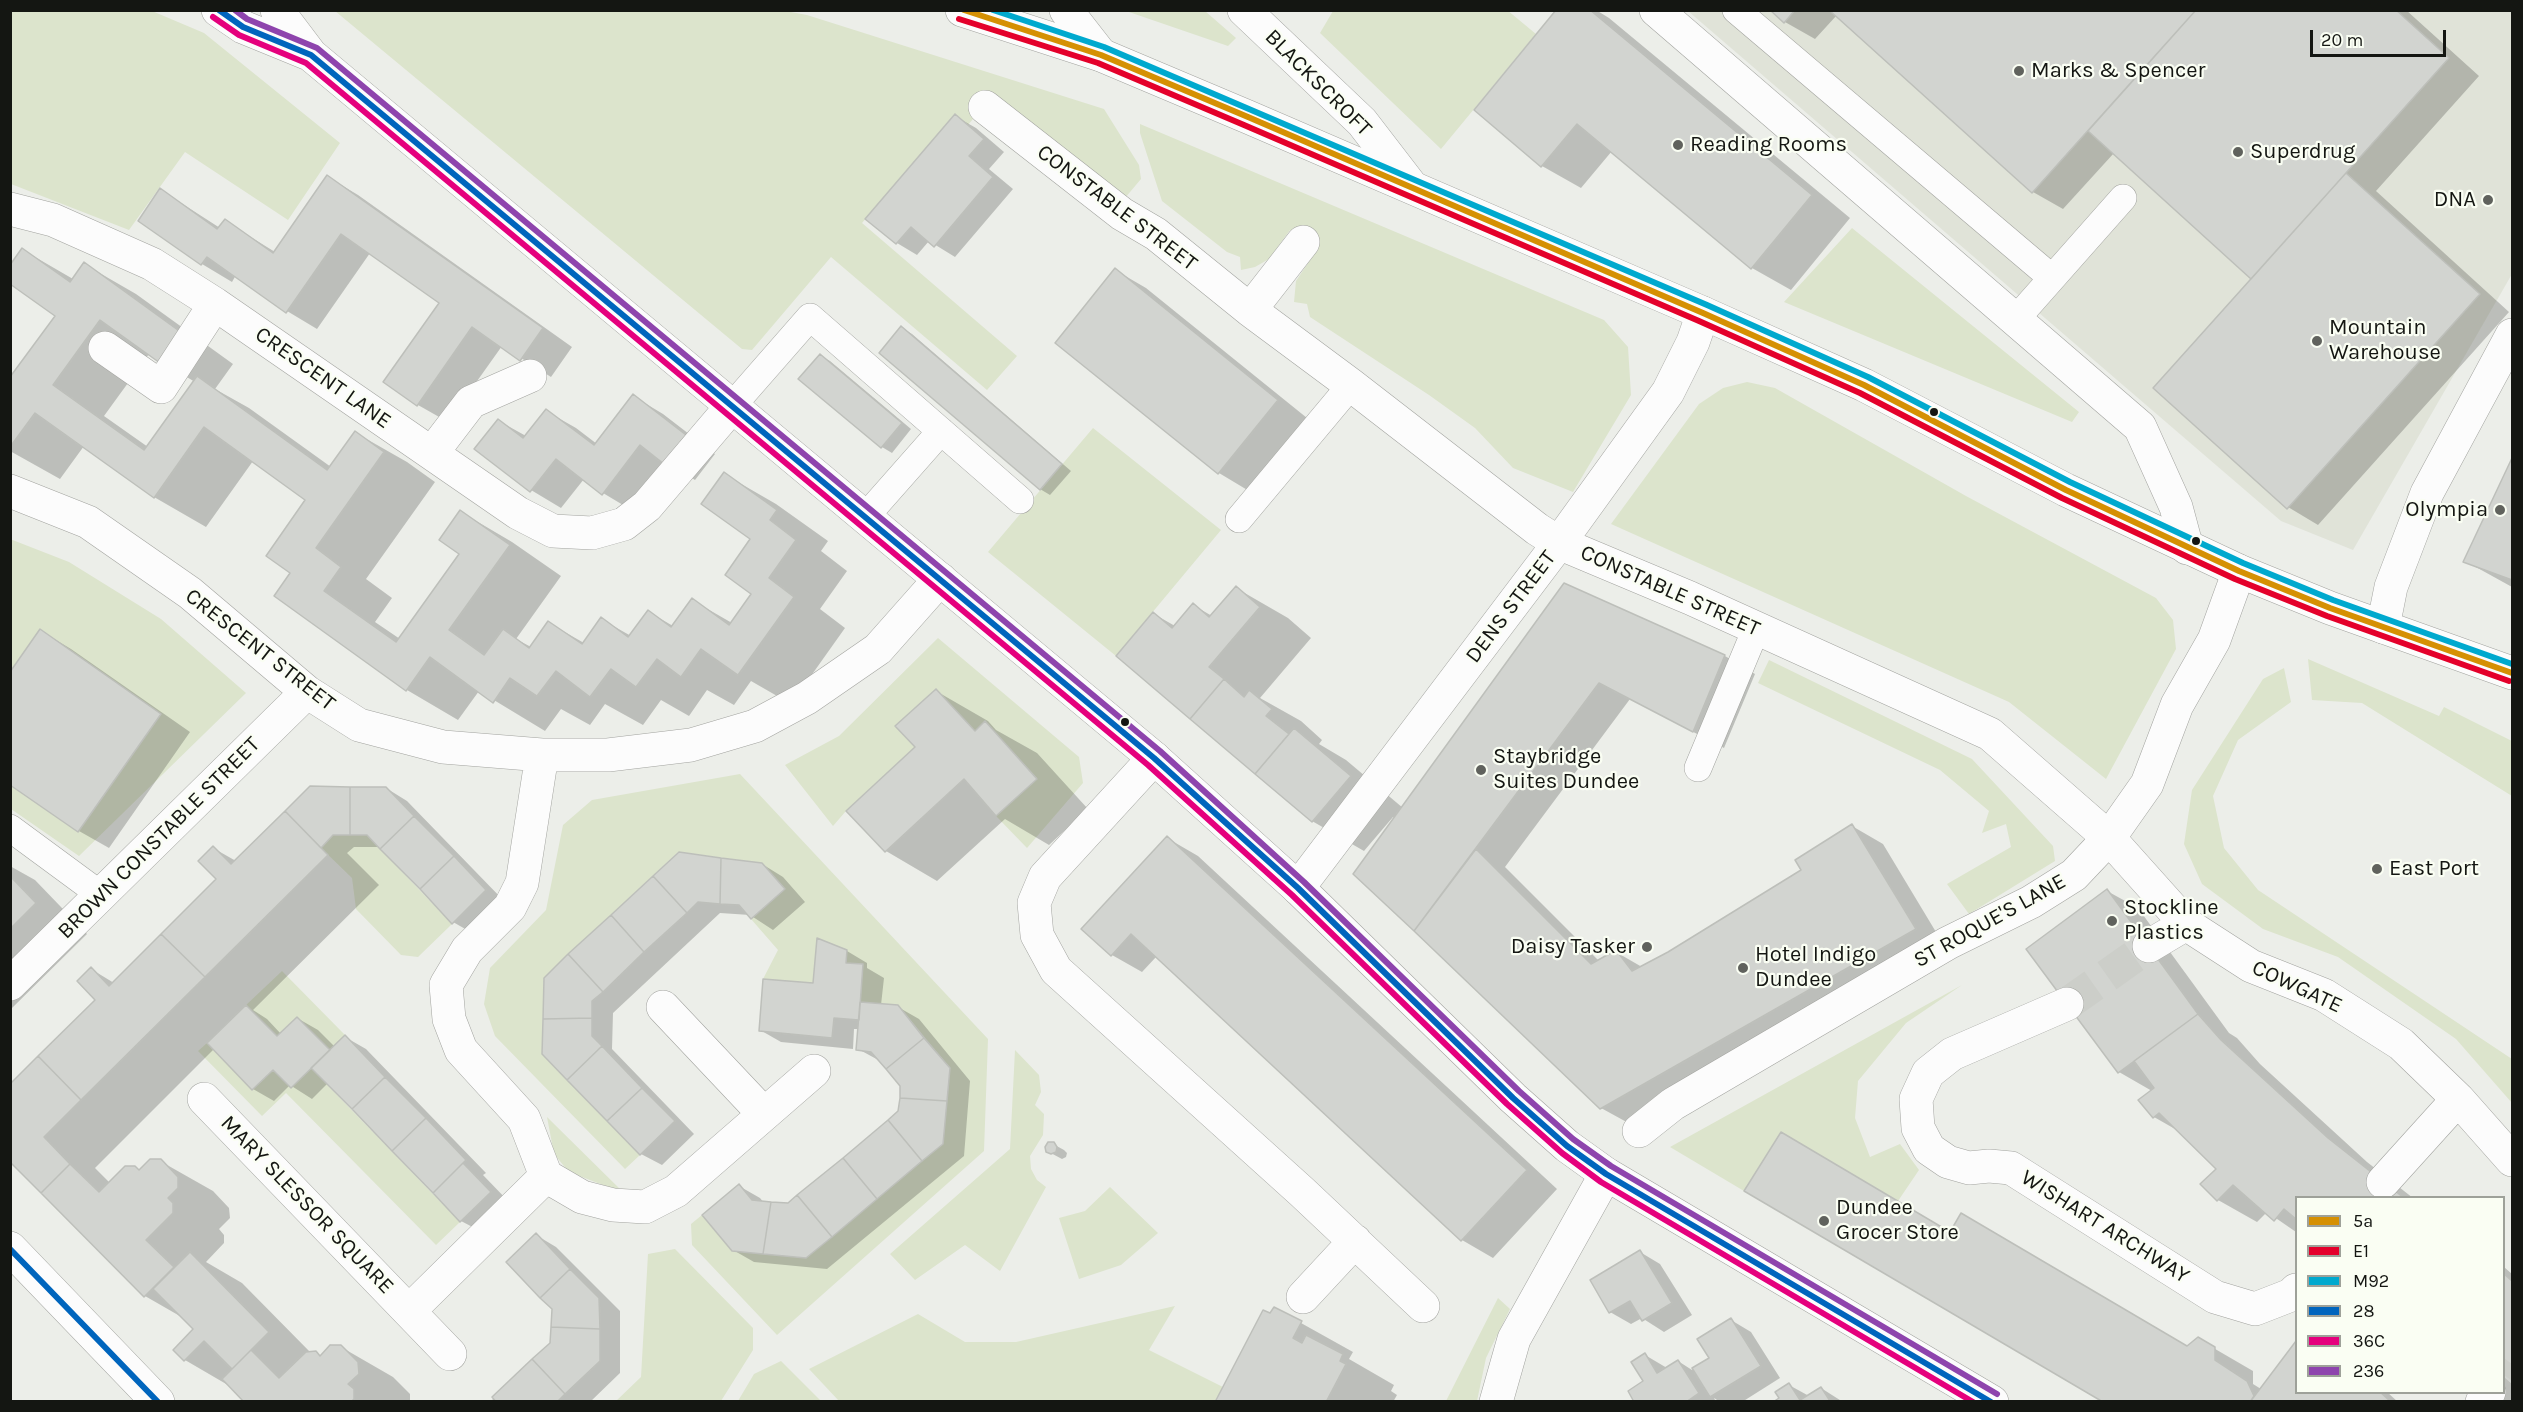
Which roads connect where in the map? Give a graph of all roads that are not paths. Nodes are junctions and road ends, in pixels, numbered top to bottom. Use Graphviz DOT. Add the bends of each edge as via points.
graph roads {
  1 [pos="218,10"];
  2 [pos="277,10"];
  3 [pos="962,10"];
  4 [pos="1066,10"];
  5 [pos="1244,10"];
  6 [pos="1656,10"];
  7 [pos="1736,10"];
  8 [pos="311,55"];
  9 [pos="1101,55"];
  10 [pos="985,107"];
  11 [pos="1412,187"];
  12 [pos="2123,198"];
  13 [pos="10,209"];
  14 [pos="1303,242"];
  15 [pos="2052,278"];
  16 [pos="215,304"];
  17 [pos="1250,310"];
  18 [pos="1703,313"];
  19 [pos="2016,319"];
  20 [pos="2512,335"];
  21 [pos="105,348"];
  22 [pos="530,376"];
  23 [pos="1351,385"];
  24 [pos="733,405"];
  25 [pos="941,431"];
  26 [pos="432,453"];
  27 [pos="10,491"];
  28 [pos="1020,500"];
  29 [pos="867,516"];
  30 [pos="1239,519"];
  31 [pos="1559,543"];
  32 [pos="2187,548"];
  33 [pos="2239,571"];
  34 [pos="940,579"];
  35 [pos="2383,627"];
  36 [pos="1756,629"];
  37 [pos="2512,673"];
  38 [pos="307,692"];
  39 [pos="542,755"];
  40 [pos="1154,758"];
  41 [pos="1698,768"];
  42 [pos="10,828"];
  43 [pos="2109,838"];
  44 [pos="1298,888"];
  45 [pos="101,895"];
  46 [pos="2186,924"];
  47 [pos="2149,946"];
  48 [pos="10,984"];
  49 [pos="2067,1004"];
  50 [pos="663,1007"];
  51 [pos="814,1071"];
  52 [pos="204,1099"];
  53 [pos="2458,1099"];
  54 [pos="764,1114"];
  55 [pos="1639,1131"];
  56 [pos="2512,1160"];
  57 [pos="1606,1174"];
  58 [pos="546,1176"];
  59 [pos="2383,1182"];
  60 [pos="1355,1241"];
  61 [pos="10,1248"];
  62 [pos="2295,1291"];
  63 [pos="1303,1297"];
  64 [pos="1423,1306"];
  65 [pos="409,1311"];
  66 [pos="450,1354"];
  67 [pos="158,1401"];
  68 [pos="1496,1401"];
  69 [pos="1992,1401"];
  1 -- 8 [label="street" via="243,27"];
  2 -- 8 [label="street"];
  3 -- 9 [label="street"];
  4 -- 9 [label="street, BLACKSCROFT"];
  5 -- 11 [label="street, BLACKSCROFT" via="1362,122"];
  6 -- 19 [label="street"];
  7 -- 15 [label="lane"];
  8 -- 24 [label="street"];
  9 -- 11 [label="street, BLACKSCROFT"];
  10 -- 17 [label="street, CONSTABLE STREET" via="1122,214 1156,234"];
  11 -- 18 [label="street, BLACKSCROFT"];
  12 -- 15 [label="lane"];
  13 -- 16 [label="street, CRESCENT LANE" via="53,220 152,264"];
  14 -- 17 [label="street"];
  15 -- 19 [label="lane"];
  16 -- 21 [label="street" via="161,387"];
  16 -- 26 [label="street, CRESCENT LANE"];
  17 -- 23 [label="street, CONSTABLE STREET"];
  18 -- 31 [label="street, DENS STREET" via="1668,392"];
  18 -- 32 [label="street, BLACKSCROFT" via="1864,385"];
  19 -- 32 [label="street" via="2140,427 2176,507"];
  20 -- 35 [label="street" via="2427,493 2391,587"];
  22 -- 26 [label="street" via="471,402"];
  23 -- 30 [label="lane"];
  23 -- 31 [label="street, CONSTABLE STREET"];
  24 -- 25 [label="lane" via="810,316"];
  24 -- 26 [label="street, CRESCENT LANE" via="647,506 624,524 592,533 553,531 518,513"];
  24 -- 29 [label="street"];
  25 -- 28 [label="lane"];
  25 -- 29 [label="lane"];
  27 -- 38 [label="street, CRESCENT STREET" via="88,522 189,593"];
  29 -- 34 [label="street"];
  31 -- 36 [label="street, CONSTABLE STREET"];
  31 -- 44 [label="street, DENS STREET"];
  32 -- 33 [label="street, BLACKSCROFT"];
  33 -- 35 [label="street, BLACKSCROFT"];
  33 -- 43 [label="street, ST ROQUE'S LANE" via="2214,640 2177,705 2147,784"];
  34 -- 39 [label="street, CRESCENT STREET" via="878,649 807,698 755,726 691,745 608,755"];
  34 -- 40 [label="street"];
  35 -- 37 [label="street, BLACKSCROFT"];
  36 -- 41 [label="lane"];
  36 -- 43 [label="street, CONSTABLE STREET" via="1990,734"];
  38 -- 39 [label="street, CRESCENT STREET" via="359,725 443,747"];
  38 -- 45 [label="street, BROWN CONSTABLE STREET"];
  39 -- 58 [label="street" via="522,883 510,907 467,950 446,985 449,1019 461,1050 524,1119"];
  40 -- 44 [label="street"];
  40 -- 60 [label="street" via="1045,877 1034,903 1037,935 1056,970"];
  42 -- 45 [label="lane"];
  43 -- 46 [label="street, COWGATE"];
  43 -- 55 [label="street, ST ROQUE'S LANE" via="2074,875 1683,1098"];
  44 -- 57 [label="street" via="1540,1123"];
  45 -- 48 [label="street, BROWN CONSTABLE STREET"];
  46 -- 47 [label="street"];
  46 -- 53 [label="street, COWGATE" via="2251,966 2324,995 2401,1044"];
  49 -- 62 [label="street, WISHART ARCHWAY" via="1952,1054 1928,1073 1916,1098 1918,1128 1929,1149 1948,1162 1969,1168 2011,1168 2215,1297 2255,1309"];
  50 -- 54 [label="street"];
  51 -- 54 [label="street"];
  52 -- 65 [label="street, MARY SLESSOR SQUARE"];
  53 -- 56 [label="street, COWGATE"];
  53 -- 59 [label="street"];
  54 -- 58 [label="street" via="676,1191 645,1207 613,1205 582,1197"];
  57 -- 68 [label="street" via="1514,1339"];
  57 -- 69 [label="street"];
  58 -- 65 [label="street, MARY SLESSOR SQUARE"];
  60 -- 63 [label="street"];
  60 -- 64 [label="street"];
  61 -- 67 [label="street"];
  65 -- 66 [label="street, MARY SLESSOR SQUARE"];
}
